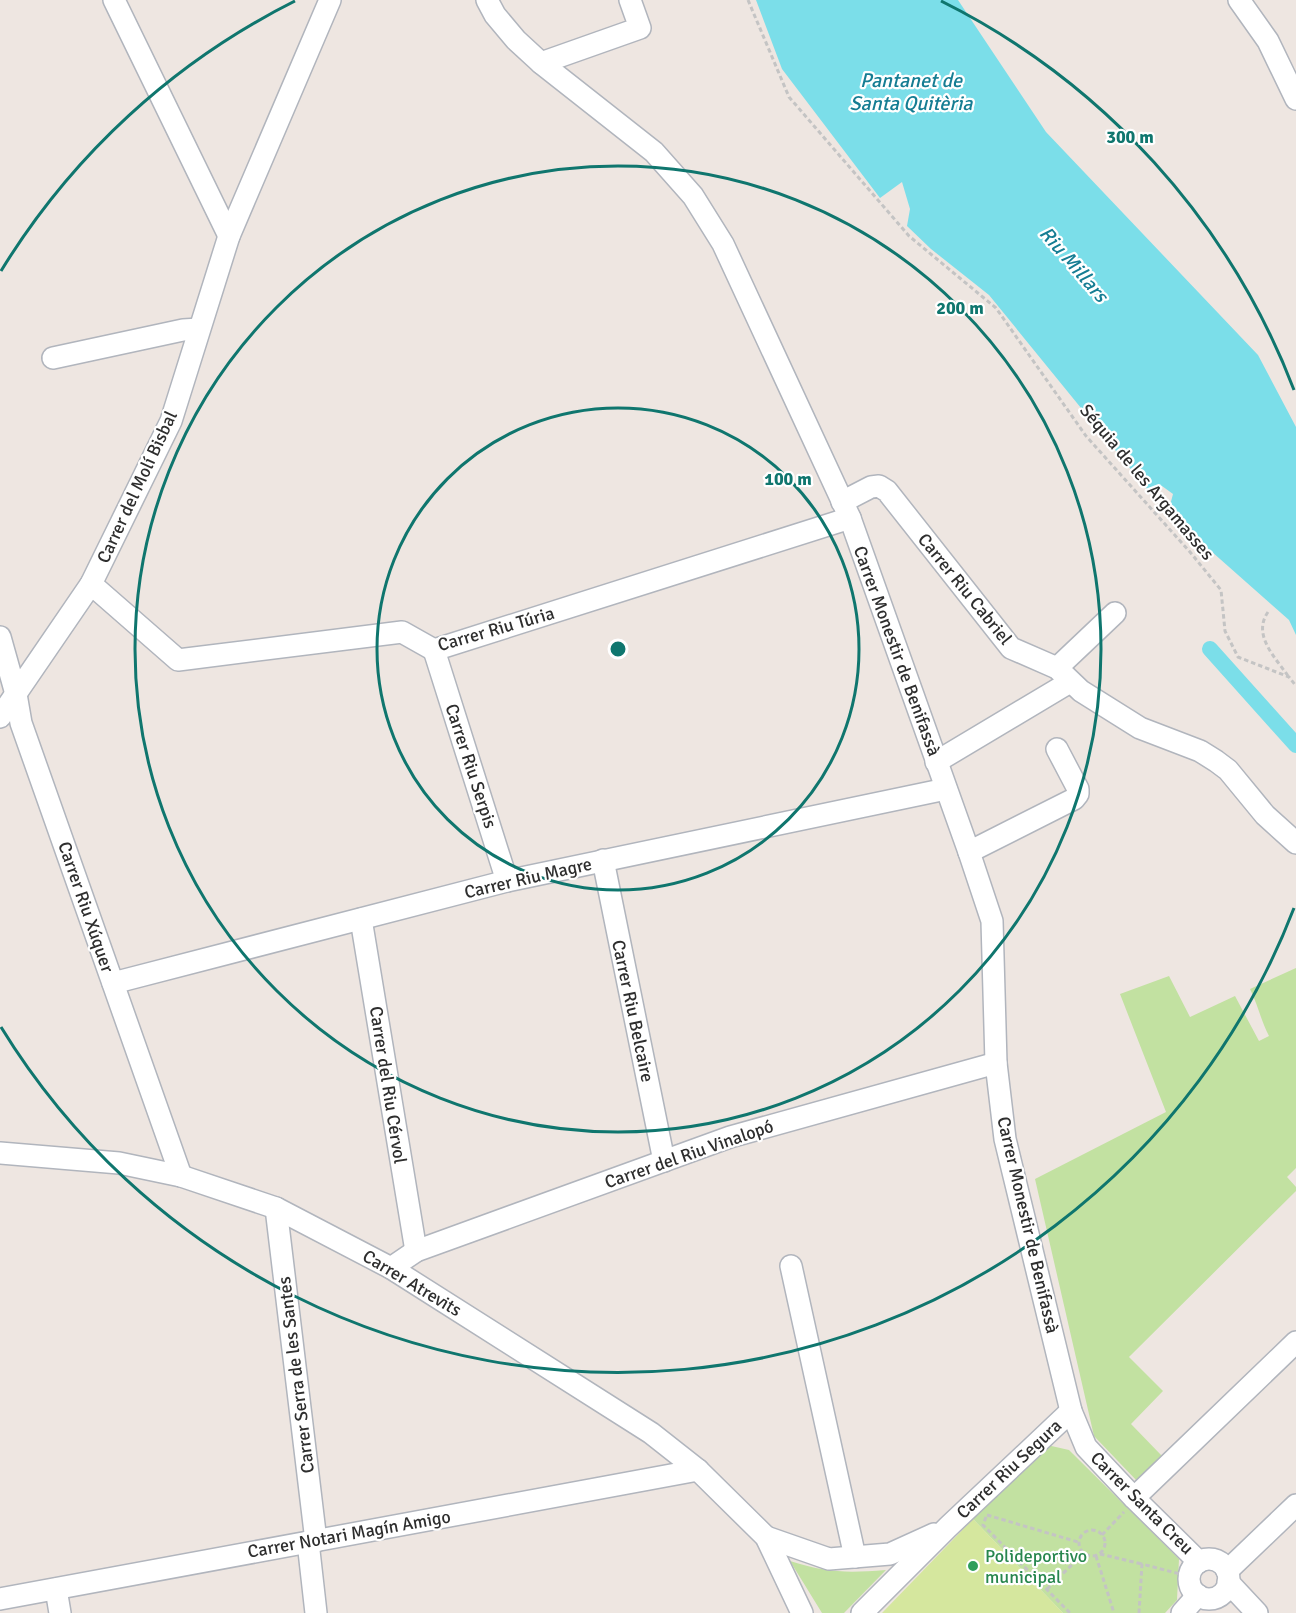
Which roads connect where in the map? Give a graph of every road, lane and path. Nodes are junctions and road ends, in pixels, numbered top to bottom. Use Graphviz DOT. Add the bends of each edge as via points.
graph roads {
  1 [pos="114,0"];
  2 [pos="330,0"];
  3 [pos="487,0"];
  4 [pos="630,0"];
  5 [pos="748,0"];
  6 [pos="1239,0"];
  7 [pos="541,63"];
  8 [pos="1296,99"];
  9 [pos="229,236"];
  10 [pos="199,329"];
  11 [pos="53,358"];
  12 [pos="846,510"];
  13 [pos="91,584"];
  14 [pos="1268,612"];
  15 [pos="1115,613"];
  16 [pos="0,637"];
  17 [pos="434,650"];
  18 [pos="1063,675"];
  19 [pos="1289,677"];
  20 [pos="1296,686"];
  21 [pos="16,694"];
  22 [pos="0,717"];
  23 [pos="1057,749"];
  24 [pos="936,762"];
  25 [pos="946,789"];
  26 [pos="1296,843"];
  27 [pos="969,852"];
  28 [pos="603,860"];
  29 [pos="507,881"];
  30 [pos="361,920"];
  31 [pos="113,983"];
  32 [pos="996,1063"];
  33 [pos="0,1153"];
  34 [pos="664,1161"];
  35 [pos="181,1176"];
  36 [pos="276,1208"];
  37 [pos="416,1251"];
  38 [pos="791,1266"];
  39 [pos="391,1268"];
  40 [pos="1296,1342"];
  41 [pos="1071,1412"];
  42 [pos="698,1470"];
  43 [pos="1135,1499"];
  44 [pos="1296,1505"];
  45 [pos="979,1510"];
  46 [pos="948,1527"];
  47 [pos="1102,1535"];
  48 [pos="766,1537"];
  49 [pos="312,1541"];
  50 [pos="1078,1542"];
  51 [pos="890,1554"];
  52 [pos="1083,1554"];
  53 [pos="1098,1555"];
  54 [pos="855,1557"];
  55 [pos="1199,1562"];
  56 [pos="1142,1564"];
  57 [pos="1180,1574"];
  58 [pos="1228,1576"];
  59 [pos="897,1577"];
  60 [pos="56,1589"];
  61 [pos="1047,1589"];
  62 [pos="1198,1595"];
  63 [pos="0,1599"];
  64 [pos="60,1613"];
  65 [pos="316,1613"];
  66 [pos="802,1613"];
  67 [pos="862,1613"];
  68 [pos="1070,1613"];
  69 [pos="1114,1613"];
  70 [pos="1139,1613"];
  71 [pos="1182,1613"];
  72 [pos="1257,1613"];
  1 -- 9 [label="street"];
  2 -- 9 [label="street, Carrer del Molí Bisbal"];
  3 -- 7 [label="street, Carrer Monestir de Benifassà" via="516,40"];
  4 -- 7 [label="street" via="640,28"];
  5 -- 19 [label="path, Séquia de les Argamasses" via="789,97 909,236 996,308 1086,436 1221,590 1225,631 1238,657"];
  6 -- 8 [label="street" via="1268,41"];
  7 -- 12 [label="street, Carrer Monestir de Benifassà" via="654,152 693,196 723,244"];
  9 -- 10 [label="street, Carrer del Molí Bisbal"];
  10 -- 11 [label="street"];
  10 -- 13 [label="street, Carrer del Molí Bisbal" via="171,421"];
  12 -- 17 [label="street, Carrer Riu Túria"];
  12 -- 18 [label="street, Carrer Riu Cabriel" via="871,487 879,486 887,492 1004,641"];
  12 -- 24 [label="street, Carrer Monestir de Benifassà"];
  13 -- 17 [label="street, Carrer Riu Túria" via="178,660 402,632"];
  13 -- 21 [label="street, Carrer del Molí Bisbal"];
  14 -- 19 [label="path" via="1262,638"];
  15 -- 18 [label="street"];
  16 -- 21 [label="street, Carrer Riu Xúquer"];
  17 -- 29 [label="street, Carrer Riu Serpis"];
  18 -- 24 [label="street"];
  18 -- 26 [label="street, Carrer Riu Cabriel" via="1140,728 1216,760"];
  19 -- 20 [label="path"];
  21 -- 22 [label="street, Carrer del Molí Bisbal"];
  21 -- 31 [label="street, Carrer Riu Xúquer" via="21,723"];
  23 -- 27 [label="street" via="1078,794"];
  24 -- 25 [label="street, Carrer Monestir de Benifassà"];
  25 -- 27 [label="street, Carrer Monestir de Benifassà"];
  25 -- 28 [label="street, Carrer Riu Magre"];
  27 -- 32 [label="street, Carrer Monestir de Benifassà" via="992,921"];
  28 -- 29 [label="street, Carrer Riu Magre"];
  28 -- 34 [label="street, Carrer Riu Belcaire"];
  29 -- 30 [label="street, Carrer Riu Magre"];
  30 -- 31 [label="street, Carrer Riu Magre"];
  30 -- 37 [label="street, Carrer del Riu Cérvol"];
  31 -- 35 [label="street, Carrer Riu Xúquer"];
  32 -- 34 [label="street, Carrer del Riu Vinalopó" via="730,1137"];
  32 -- 41 [label="street, Carrer Monestir de Benifassà" via="1005,1139"];
  33 -- 35 [label="street, Carrer Atrevits" via="119,1163"];
  34 -- 37 [label="street, Carrer del Riu Vinalopó"];
  35 -- 36 [label="street, Carrer Atrevits"];
  36 -- 39 [label="street, Carrer Atrevits"];
  36 -- 49 [label="street, Carrer Serra de les Santes"];
  37 -- 39 [label="street, Carrer del Riu Vinalopó"];
  38 -- 54 [label="street"];
  39 -- 42 [label="street, Carrer Atrevits" via="651,1433"];
  40 -- 43 [label="street"];
  41 -- 43 [label="street, Carrer Santa Creu" via="1086,1447"];
  41 -- 45 [label="street, Carrer Riu Segura"];
  42 -- 48 [label="street, Carrer Atrevits"];
  42 -- 49 [label="street, Carrer Notari Magín Amigo"];
  43 -- 47 [label="path"];
  43 -- 55 [label="street, Carrer Santa Creu"];
  44 -- 58 [label="street"];
  45 -- 46 [label="street, Carrer Riu Segura"];
  45 -- 50 [label="path"];
  45 -- 61 [label="path" via="983,1525"];
  46 -- 51 [label="street"];
  46 -- 59 [label="street, Carrer Riu Segura"];
  47 -- 50 [label="path" via="1088,1531"];
  47 -- 53 [label="path" via="1105,1546"];
  48 -- 54 [label="street" via="829,1559"];
  48 -- 66 [label="street"];
  49 -- 60 [label="street, Carrer Notari Magín Amigo"];
  49 -- 65 [label="street, Carrer Serra de les Santes"];
  50 -- 52 [label="path"];
  51 -- 54 [label="street"];
  51 -- 59 [label="street"];
  52 -- 53 [label="path"];
  52 -- 61 [label="path"];
  53 -- 56 [label="path"];
  53 -- 69 [label="path"];
  55 -- 58 [label="street" via="1215,1560"];
  55 -- 62 [label="street" via="1189,1576"];
  56 -- 57 [label="path"];
  56 -- 70 [label="path"];
  58 -- 62 [label="street" via="1225,1590 1219,1596 1210,1599"];
  58 -- 72 [label="street"];
  59 -- 67 [label="street, Carrer Riu Segura"];
  60 -- 63 [label="street, Carrer Notari Magín Amigo"];
  60 -- 64 [label="street"];
  61 -- 68 [label="path"];
  62 -- 71 [label="street"];
}
